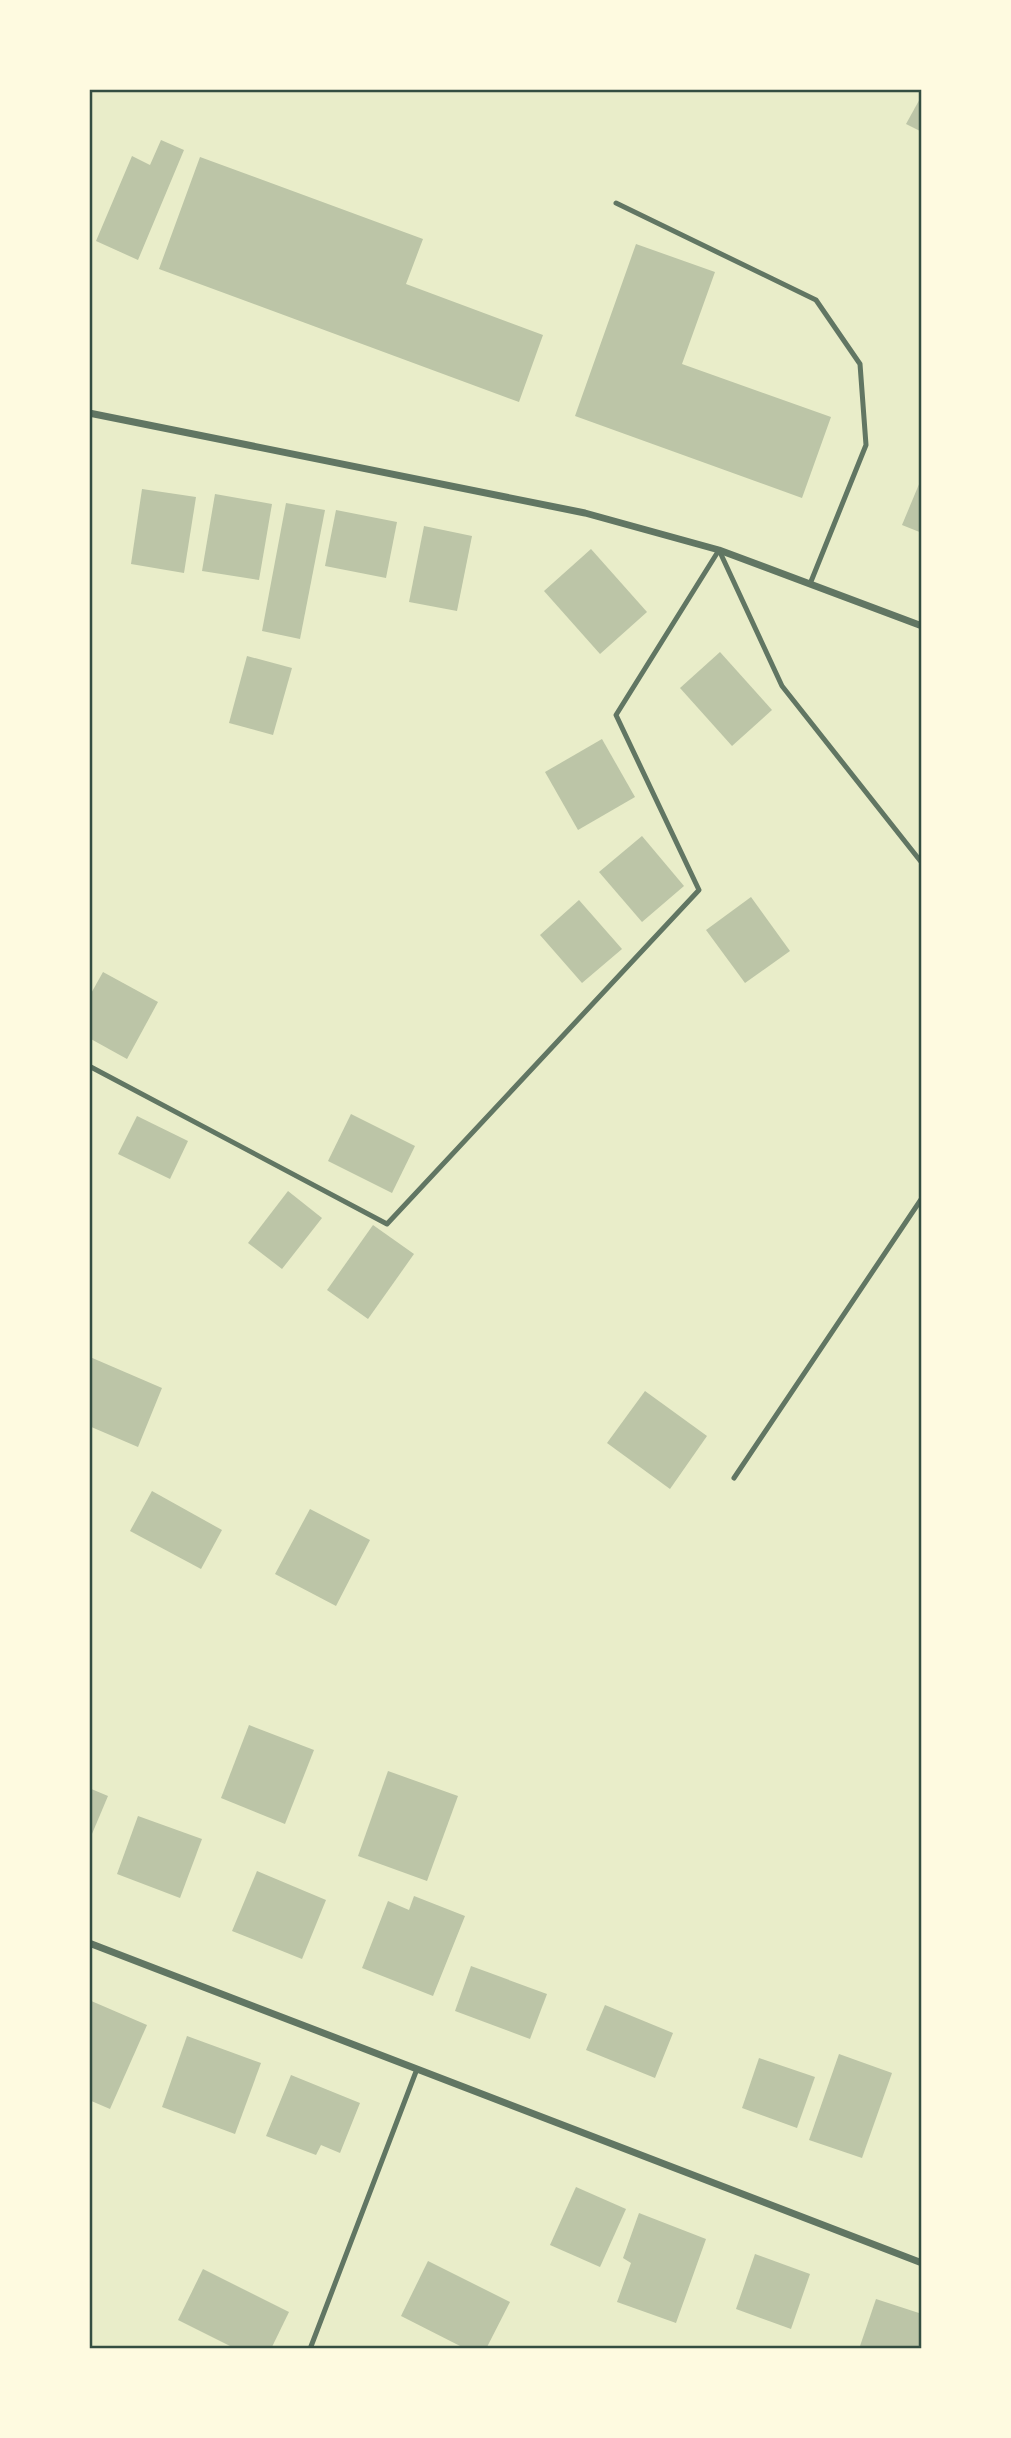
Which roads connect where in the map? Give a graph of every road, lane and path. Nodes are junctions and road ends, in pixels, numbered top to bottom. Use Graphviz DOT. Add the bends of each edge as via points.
graph roads {
  1 [pos="617,203"];
  2 [pos="89,413"];
  3 [pos="719,550"];
  4 [pos="810,584"];
  5 [pos="922,625"];
  6 [pos="922,863"];
  7 [pos="89,1066"];
  8 [pos="922,1198"];
  9 [pos="734,1478"];
  10 [pos="89,1943"];
  11 [pos="417,2069"];
  12 [pos="922,2263"];
  13 [pos="310,2349"];
  1 -- 4 [label="lane" via="816,300 860,364 866,445"];
  2 -- 3 [label="street" via="585,513"];
  3 -- 4 [label="street"];
  3 -- 6 [label="lane" via="782,686"];
  3 -- 7 [label="lane" via="616,715 699,890 387,1224"];
  4 -- 5 [label="street"];
  8 -- 9 [label="lane"];
  10 -- 11 [label="street"];
  11 -- 12 [label="street"];
  11 -- 13 [label="lane"];
}
